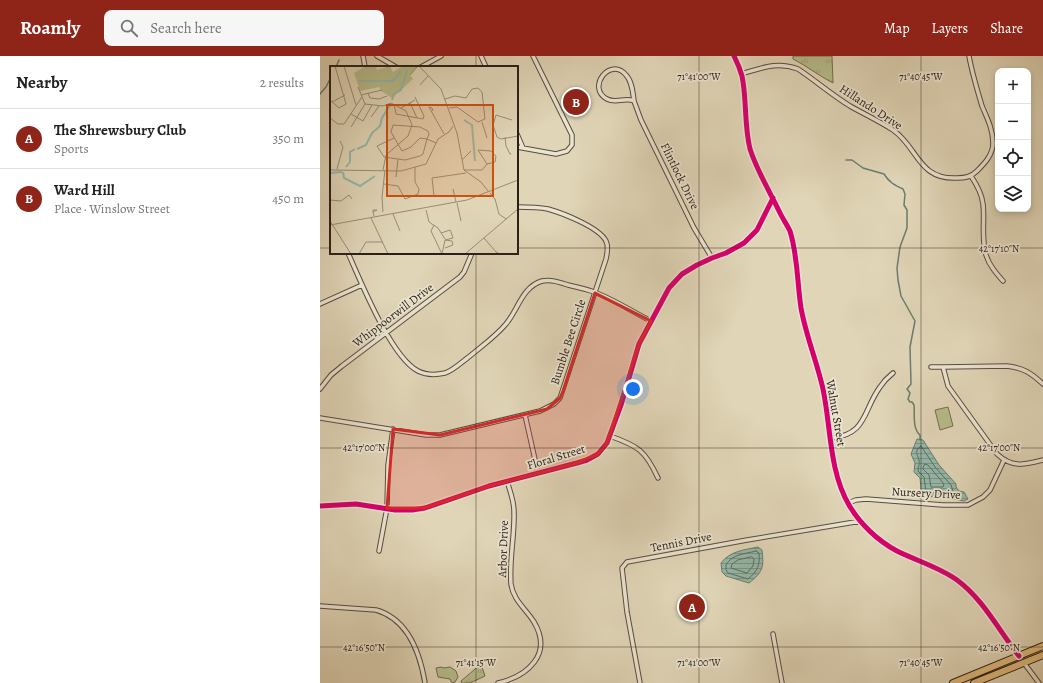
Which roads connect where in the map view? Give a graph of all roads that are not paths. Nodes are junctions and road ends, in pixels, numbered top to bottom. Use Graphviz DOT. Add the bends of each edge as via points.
graph roads {
  1 [pos="364,56"];
  2 [pos="377,56"];
  3 [pos="441,56"];
  4 [pos="481,56"];
  5 [pos="533,56"];
  6 [pos="734,56"];
  7 [pos="969,56"];
  8 [pos="365,66"];
  9 [pos="394,66"];
  10 [pos="423,66"];
  11 [pos="486,66"];
  12 [pos="742,74"];
  13 [pos="634,101"];
  14 [pos="518,136"];
  15 [pos="518,147"];
  16 [pos="523,148"];
  17 [pos="971,176"];
  18 [pos="773,198"];
  19 [pos="518,207"];
  20 [pos="348,254"];
  21 [pos="472,254"];
  22 [pos="712,258"];
  23 [pos="1003,281"];
  24 [pos="362,285"];
  25 [pos="595,292"];
  26 [pos="320,304"];
  27 [pos="651,321"];
  28 [pos="386,333"];
  29 [pos="931,367"];
  30 [pos="943,367"];
  31 [pos="893,373"];
  32 [pos="1043,384"];
  33 [pos="320,389"];
  34 [pos="525,415"];
  35 [pos="320,418"];
  36 [pos="393,430"];
  37 [pos="610,436"];
  38 [pos="831,438"];
  39 [pos="1004,460"];
  40 [pos="1043,460"];
  41 [pos="538,473"];
  42 [pos="658,478"];
  43 [pos="507,481"];
  44 [pos="848,503"];
  45 [pos="320,506"];
  46 [pos="387,508"];
  47 [pos="861,522"];
  48 [pos="379,551"];
  49 [pos="320,606"];
  50 [pos="773,634"];
  51 [pos="1043,646"];
  52 [pos="1043,655"];
  53 [pos="1019,656"];
  54 [pos="1024,663"];
  55 [pos="425,683"];
  56 [pos="498,683"];
  57 [pos="640,683"];
  58 [pos="782,683"];
  59 [pos="954,683"];
  60 [pos="974,683"];
  61 [pos="1039,683"];
  1 -- 8 [label="street"];
  2 -- 9 [label="street"];
  3 -- 10 [label="street"];
  4 -- 11 [label="street"];
  5 -- 16 [label="street" via="572,138 570,148 563,153"];
  6 -- 12 [label="street, Walnut Street"];
  7 -- 17 [label="street" via="974,82 992,129 993,142 989,157"];
  12 -- 17 [label="street, Hillando Drive" via="776,65 798,69 850,105 897,133 930,172 955,178"];
  12 -- 18 [label="street, Walnut Street" via="750,148"];
  13 -- 13 [label="street, Flintlock Drive" via="604,97 600,90 601,76 610,70 622,71 629,80"];
  13 -- 22 [label="street, Flintlock Drive" via="694,228"];
  14 -- 16 [label="street"];
  15 -- 16 [label="street"];
  17 -- 23 [label="street" via="979,189 983,203 986,254"];
  18 -- 22 [label="street, Floral Street" via="757,230 750,238 732,250"];
  18 -- 38 [label="street, Walnut Street" via="789,230 796,252 801,307 823,388"];
  19 -- 25 [label="street, Bumble Bee Circle" via="556,212 593,228 603,236 608,250"];
  20 -- 24 [label="street"];
  21 -- 28 [label="street, Whippoorwill Drive" via="460,277"];
  22 -- 27 [label="street, Floral Street" via="682,274 671,284"];
  24 -- 26 [label="street"];
  24 -- 28 [label="street"];
  25 -- 27 [label="street"];
  25 -- 28 [label="street" via="557,282 541,281 525,292 502,329 446,372 432,374 417,370 404,359"];
  25 -- 34 [label="street, Bumble Bee Circle" via="560,398 547,409"];
  27 -- 37 [label="street, Floral Street" via="639,344"];
  28 -- 33 [label="street, Whippoorwill Drive" via="331,375"];
  29 -- 30 [label="street"];
  30 -- 32 [label="street" via="1015,367 1025,370"];
  30 -- 39 [label="street" via="948,386 993,449"];
  31 -- 38 [label="street" via="879,387 862,422 847,435"];
  34 -- 36 [label="street, Bumble Bee Circle" via="440,435"];
  34 -- 41 [label="street"];
  35 -- 36 [label="street, Bumble Bee Circle"];
  36 -- 46 [label="street" via="388,464"];
  37 -- 41 [label="street, Floral Street" via="605,447 587,460"];
  37 -- 42 [label="street" via="640,450"];
  38 -- 44 [label="street, Walnut Street" via="838,481"];
  39 -- 40 [label="street" via="1022,464"];
  39 -- 44 [label="street, Nursery Drive" via="990,490 968,505 866,499"];
  41 -- 43 [label="street, Floral Street"];
  43 -- 46 [label="street, Floral Street" via="426,508"];
  43 -- 56 [label="street, Arbor Drive" via="514,511 512,586 516,599 535,624 540,642 538,657 531,667 517,677"];
  44 -- 47 [label="street, Walnut Street"];
  45 -- 46 [label="street, Floral Street" via="356,504"];
  46 -- 48 [label="street"];
  47 -- 53 [label="street, Walnut Street" via="890,548 943,571 966,588 982,604"];
  47 -- 57 [label="street, Tennis Drive" via="732,542 627,562 622,568"];
  49 -- 55 [label="street" via="376,610 392,617 404,628 412,641 421,663"];
  50 -- 58 [label="street"];
  51 -- 53 [label="highway"];
  52 -- 54 [label="highway"];
  53 -- 59 [label="highway"];
  54 -- 60 [label="highway"];
  54 -- 61 [label="street"];
}
